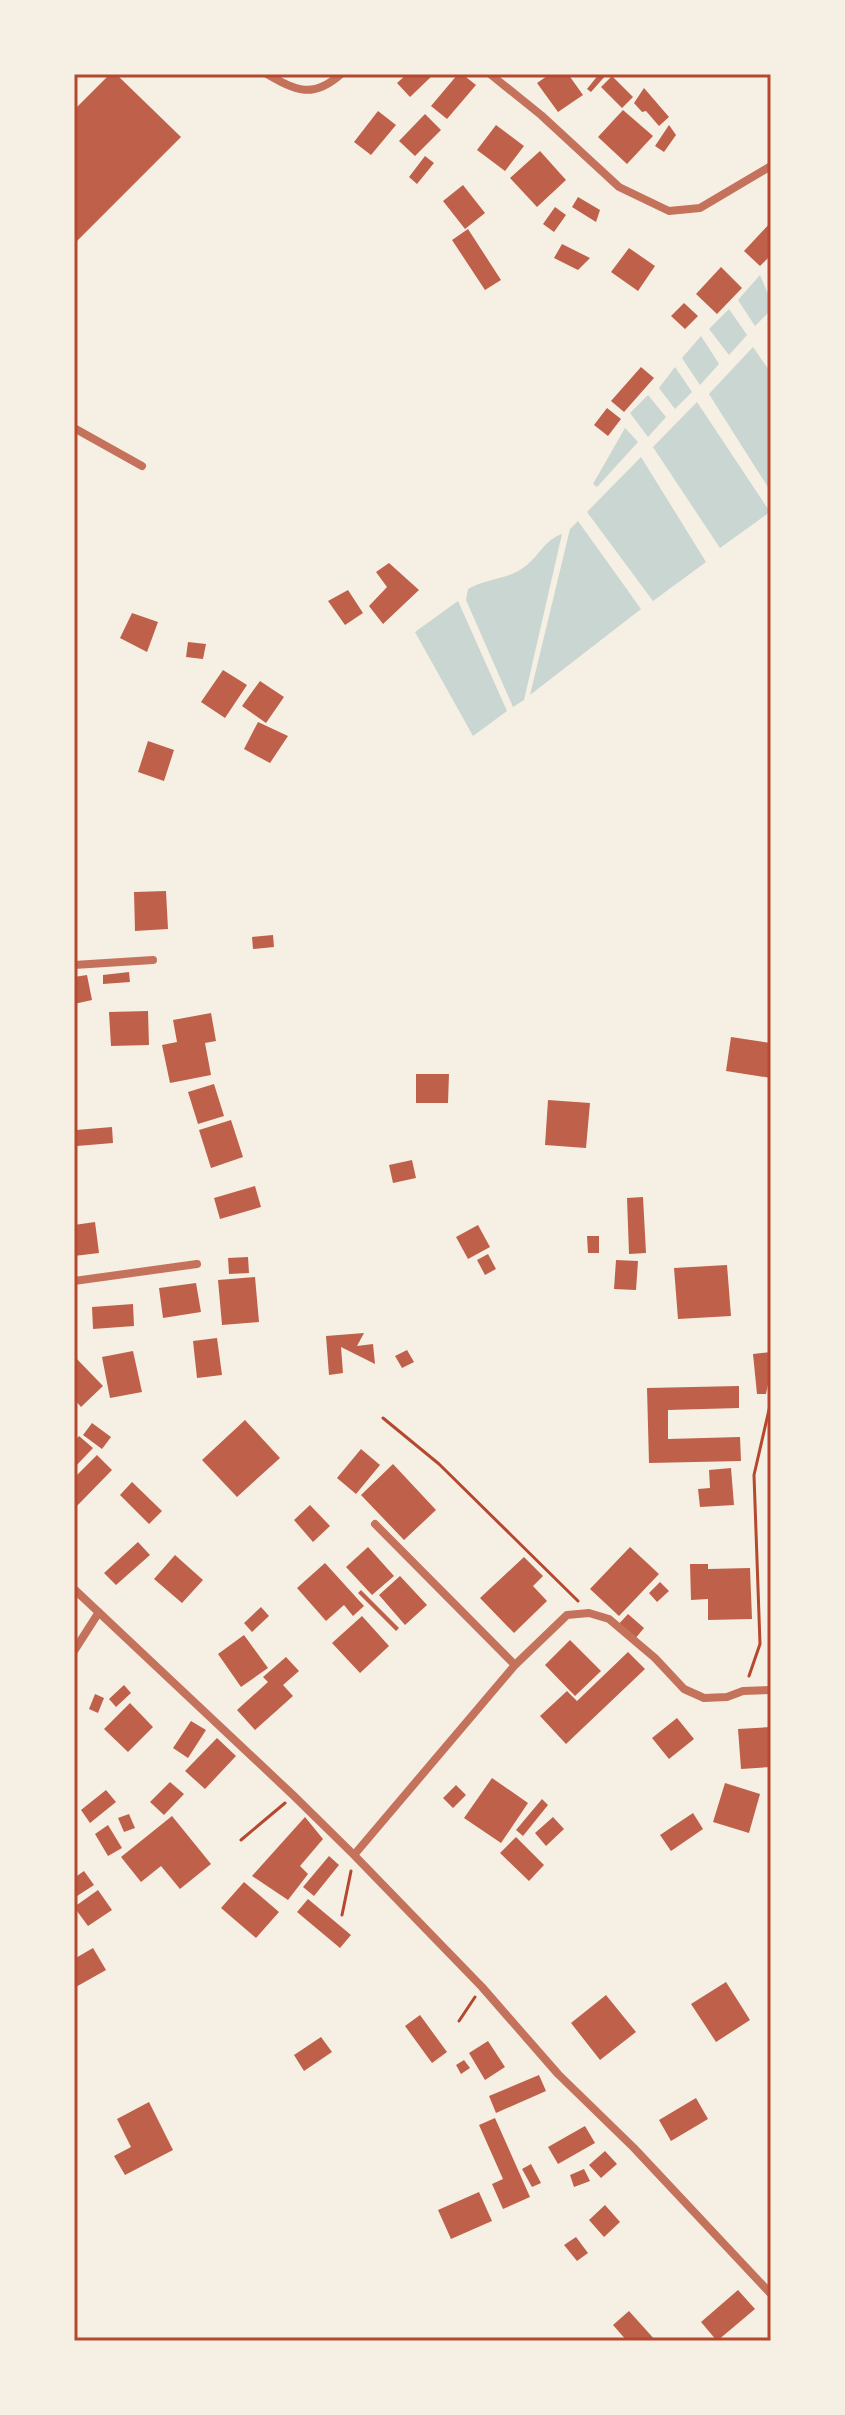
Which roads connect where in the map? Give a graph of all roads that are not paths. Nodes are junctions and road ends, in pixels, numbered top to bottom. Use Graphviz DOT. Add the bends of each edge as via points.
graph roads {
  1 [pos="267,74"];
  2 [pos="341,74"];
  3 [pos="490,74"];
  4 [pos="771,166"];
  5 [pos="74,428"];
  6 [pos="142,466"];
  7 [pos="153,960"];
  8 [pos="74,965"];
  9 [pos="197,1264"];
  10 [pos="74,1281"];
  11 [pos="375,1524"];
  12 [pos="74,1589"];
  13 [pos="99,1612"];
  14 [pos="74,1651"];
  15 [pos="515,1665"];
  16 [pos="771,1690"];
  17 [pos="354,1855"];
  18 [pos="771,2294"];
  1 -- 2 [label="street" via="295,90 315,90"];
  3 -- 4 [label="street" via="619,187 669,211 700,208"];
  5 -- 6 [label="street"];
  7 -- 8 [label="street"];
  9 -- 10 [label="street"];
  11 -- 15 [label="street"];
  12 -- 13 [label="street"];
  13 -- 14 [label="street"];
  13 -- 17 [label="street"];
  15 -- 16 [label="street" via="567,1615 589,1613 609,1619 684,1689 704,1698"];
  15 -- 17 [label="street"];
  17 -- 18 [label="street"];
}
